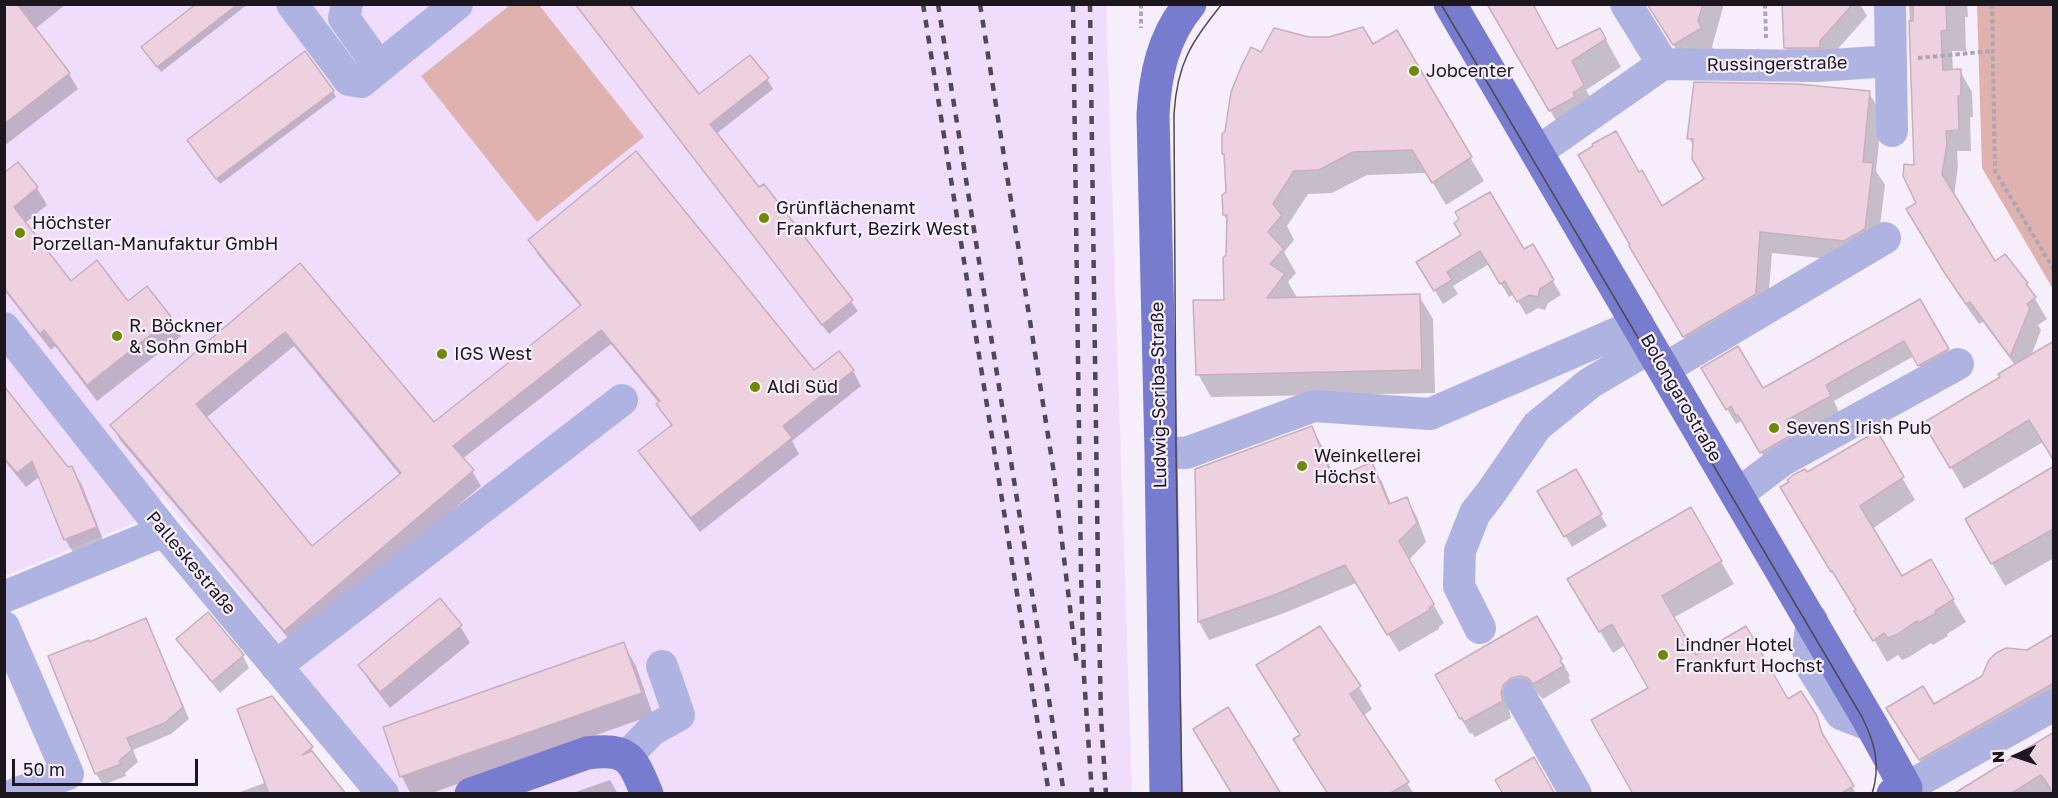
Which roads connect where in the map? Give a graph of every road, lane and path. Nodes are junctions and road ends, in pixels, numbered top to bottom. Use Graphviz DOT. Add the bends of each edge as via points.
graph roads {
  1 [pos="292,4"];
  2 [pos="347,4"];
  3 [pos="458,4"];
  4 [pos="1141,4"];
  5 [pos="1190,4"];
  6 [pos="1450,4"];
  7 [pos="1626,4"];
  8 [pos="1890,4"];
  9 [pos="1992,4"];
  10 [pos="1141,32"];
  11 [pos="1992,51"];
  12 [pos="388,60"];
  13 [pos="1891,61"];
  14 [pos="1663,64"];
  15 [pos="1892,130"];
  16 [pos="1537,152"];
  17 [pos="1885,238"];
  18 [pos="2054,270"];
  19 [pos="4,328"];
  20 [pos="1651,347"];
  21 [pos="1958,364"];
  22 [pos="622,400"];
  23 [pos="1161,452"];
  24 [pos="1738,494"];
  25 [pos="164,531"];
  26 [pos="4,597"];
  27 [pos="4,627"];
  28 [pos="1480,628"];
  29 [pos="276,666"];
  30 [pos="662,666"];
  31 [pos="1171,684"];
  32 [pos="1519,693"];
  33 [pos="2054,705"];
  34 [pos="626,757"];
  35 [pos="1903,792"];
  36 [pos="15,794"];
  37 [pos="383,794"];
  38 [pos="471,794"];
  39 [pos="647,794"];
  40 [pos="1166,794"];
  41 [pos="1181,794"];
  42 [pos="1576,794"];
  1 -- 12 [label="street" via="349,80 361,82"];
  2 -- 12 [label="street" via="344,18 374,60"];
  3 -- 12 [label="street"];
  4 -- 10 [label="path"];
  5 -- 23 [label="main road, Ludwig-Scriba-Straße" via="1170,35 1154,83"];
  6 -- 16 [label="main road, Bolongarostraße"];
  7 -- 14 [label="street"];
  8 -- 13 [label="street"];
  9 -- 11 [label="path"];
  11 -- 13 [label="path"];
  11 -- 18 [label="path" via="1995,171"];
  13 -- 14 [label="street, Russingerstraße" via="1817,66"];
  13 -- 15 [label="street"];
  14 -- 16 [label="street"];
  16 -- 20 [label="main road, Bolongarostraße"];
  17 -- 20 [label="street"];
  19 -- 25 [label="street, Palleskestraße"];
  20 -- 23 [label="street" via="1430,414 1314,406 1186,453"];
  20 -- 24 [label="main road, Bolongarostraße"];
  20 -- 28 [label="street" via="1590,383 1536,426 1474,513 1460,551 1459,586"];
  21 -- 24 [label="street" via="1783,460"];
  22 -- 29 [label="street"];
  23 -- 31 [label="main road, Ludwig-Scriba-Straße"];
  24 -- 35 [label="main road, Bolongarostraße" via="1872,726"];
  25 -- 26 [label="street"];
  25 -- 29 [label="street, Palleskestraße"];
  27 -- 36 [label="street" via="68,774"];
  29 -- 37 [label="street, Palleskestraße"];
  30 -- 34 [label="street" via="679,715 652,730"];
  31 -- 40 [label="main road, Ludwig-Scriba-Straße"];
  31 -- 41 [label="street"];
  32 -- 42 [label="street"];
  33 -- 35 [label="street"];
  34 -- 38 [label="main road" via="616,752 587,753"];
  34 -- 39 [label="main road" via="637,769"];
}
